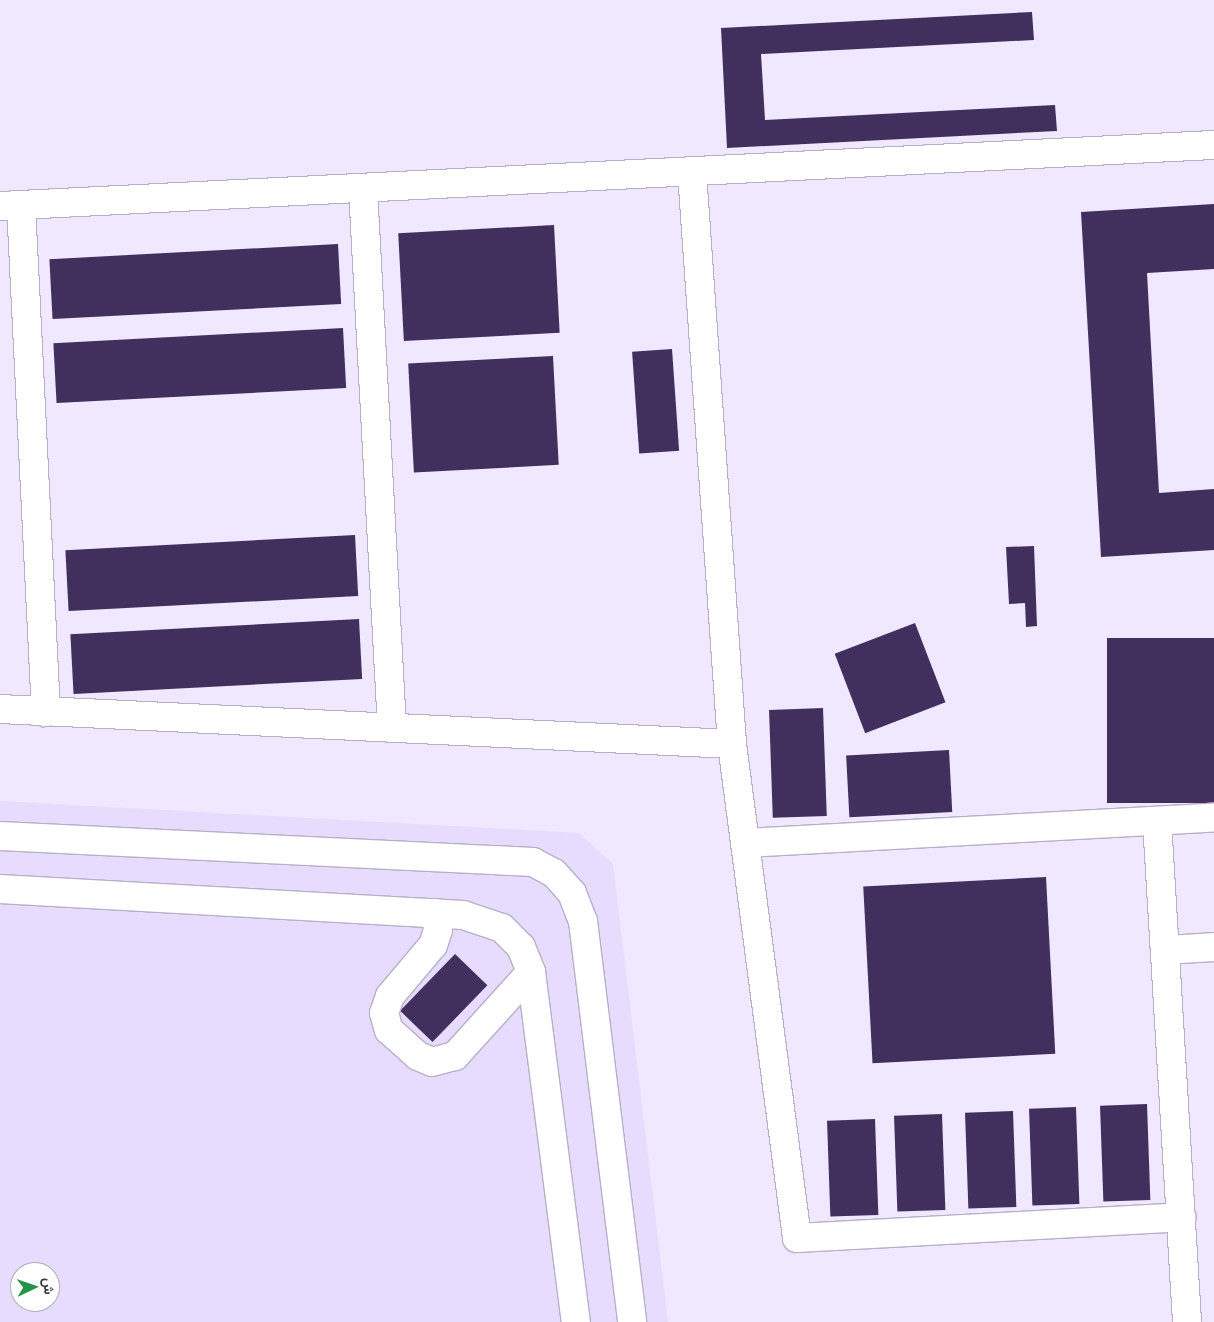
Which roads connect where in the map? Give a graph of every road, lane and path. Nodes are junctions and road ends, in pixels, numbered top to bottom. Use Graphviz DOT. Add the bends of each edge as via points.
graph roads {
  1 [pos="1214,145"];
  2 [pos="692,173"];
  3 [pos="363,189"];
  4 [pos="10,206"];
  5 [pos="0,710"];
  6 [pos="46,712"];
  7 [pos="392,728"];
  8 [pos="732,744"];
  9 [pos="1214,818"];
  10 [pos="1157,821"];
  11 [pos="0,836"];
  12 [pos="745,843"];
  13 [pos="0,889"];
  14 [pos="436,913"];
  15 [pos="1214,947"];
  16 [pos="1165,950"];
  17 [pos="531,972"];
  18 [pos="1181,1217"];
  19 [pos="576,1322"];
  20 [pos="632,1322"];
  21 [pos="1187,1322"];
  1 -- 2 [label="street"];
  2 -- 3 [label="street"];
  2 -- 8 [label="street"];
  3 -- 4 [label="street"];
  3 -- 7 [label="street"];
  4 -- 6 [label="street"];
  5 -- 6 [label="street"];
  6 -- 7 [label="street"];
  7 -- 8 [label="street"];
  8 -- 12 [label="street"];
  9 -- 10 [label="street"];
  10 -- 12 [label="street"];
  10 -- 16 [label="street"];
  11 -- 20 [label="street" via="533,862 554,873 572,893 583,921"];
  12 -- 18 [label="street" via="797,1238"];
  13 -- 14 [label="street"];
  14 -- 17 [label="street" via="477,917 502,928 521,947"];
  14 -- 17 [label="street" via="438,930 433,945 390,996 384,1013 389,1030 418,1056 432,1062 455,1056"];
  15 -- 16 [label="street"];
  16 -- 18 [label="street"];
  17 -- 19 [label="street"];
  18 -- 21 [label="street"];
}
